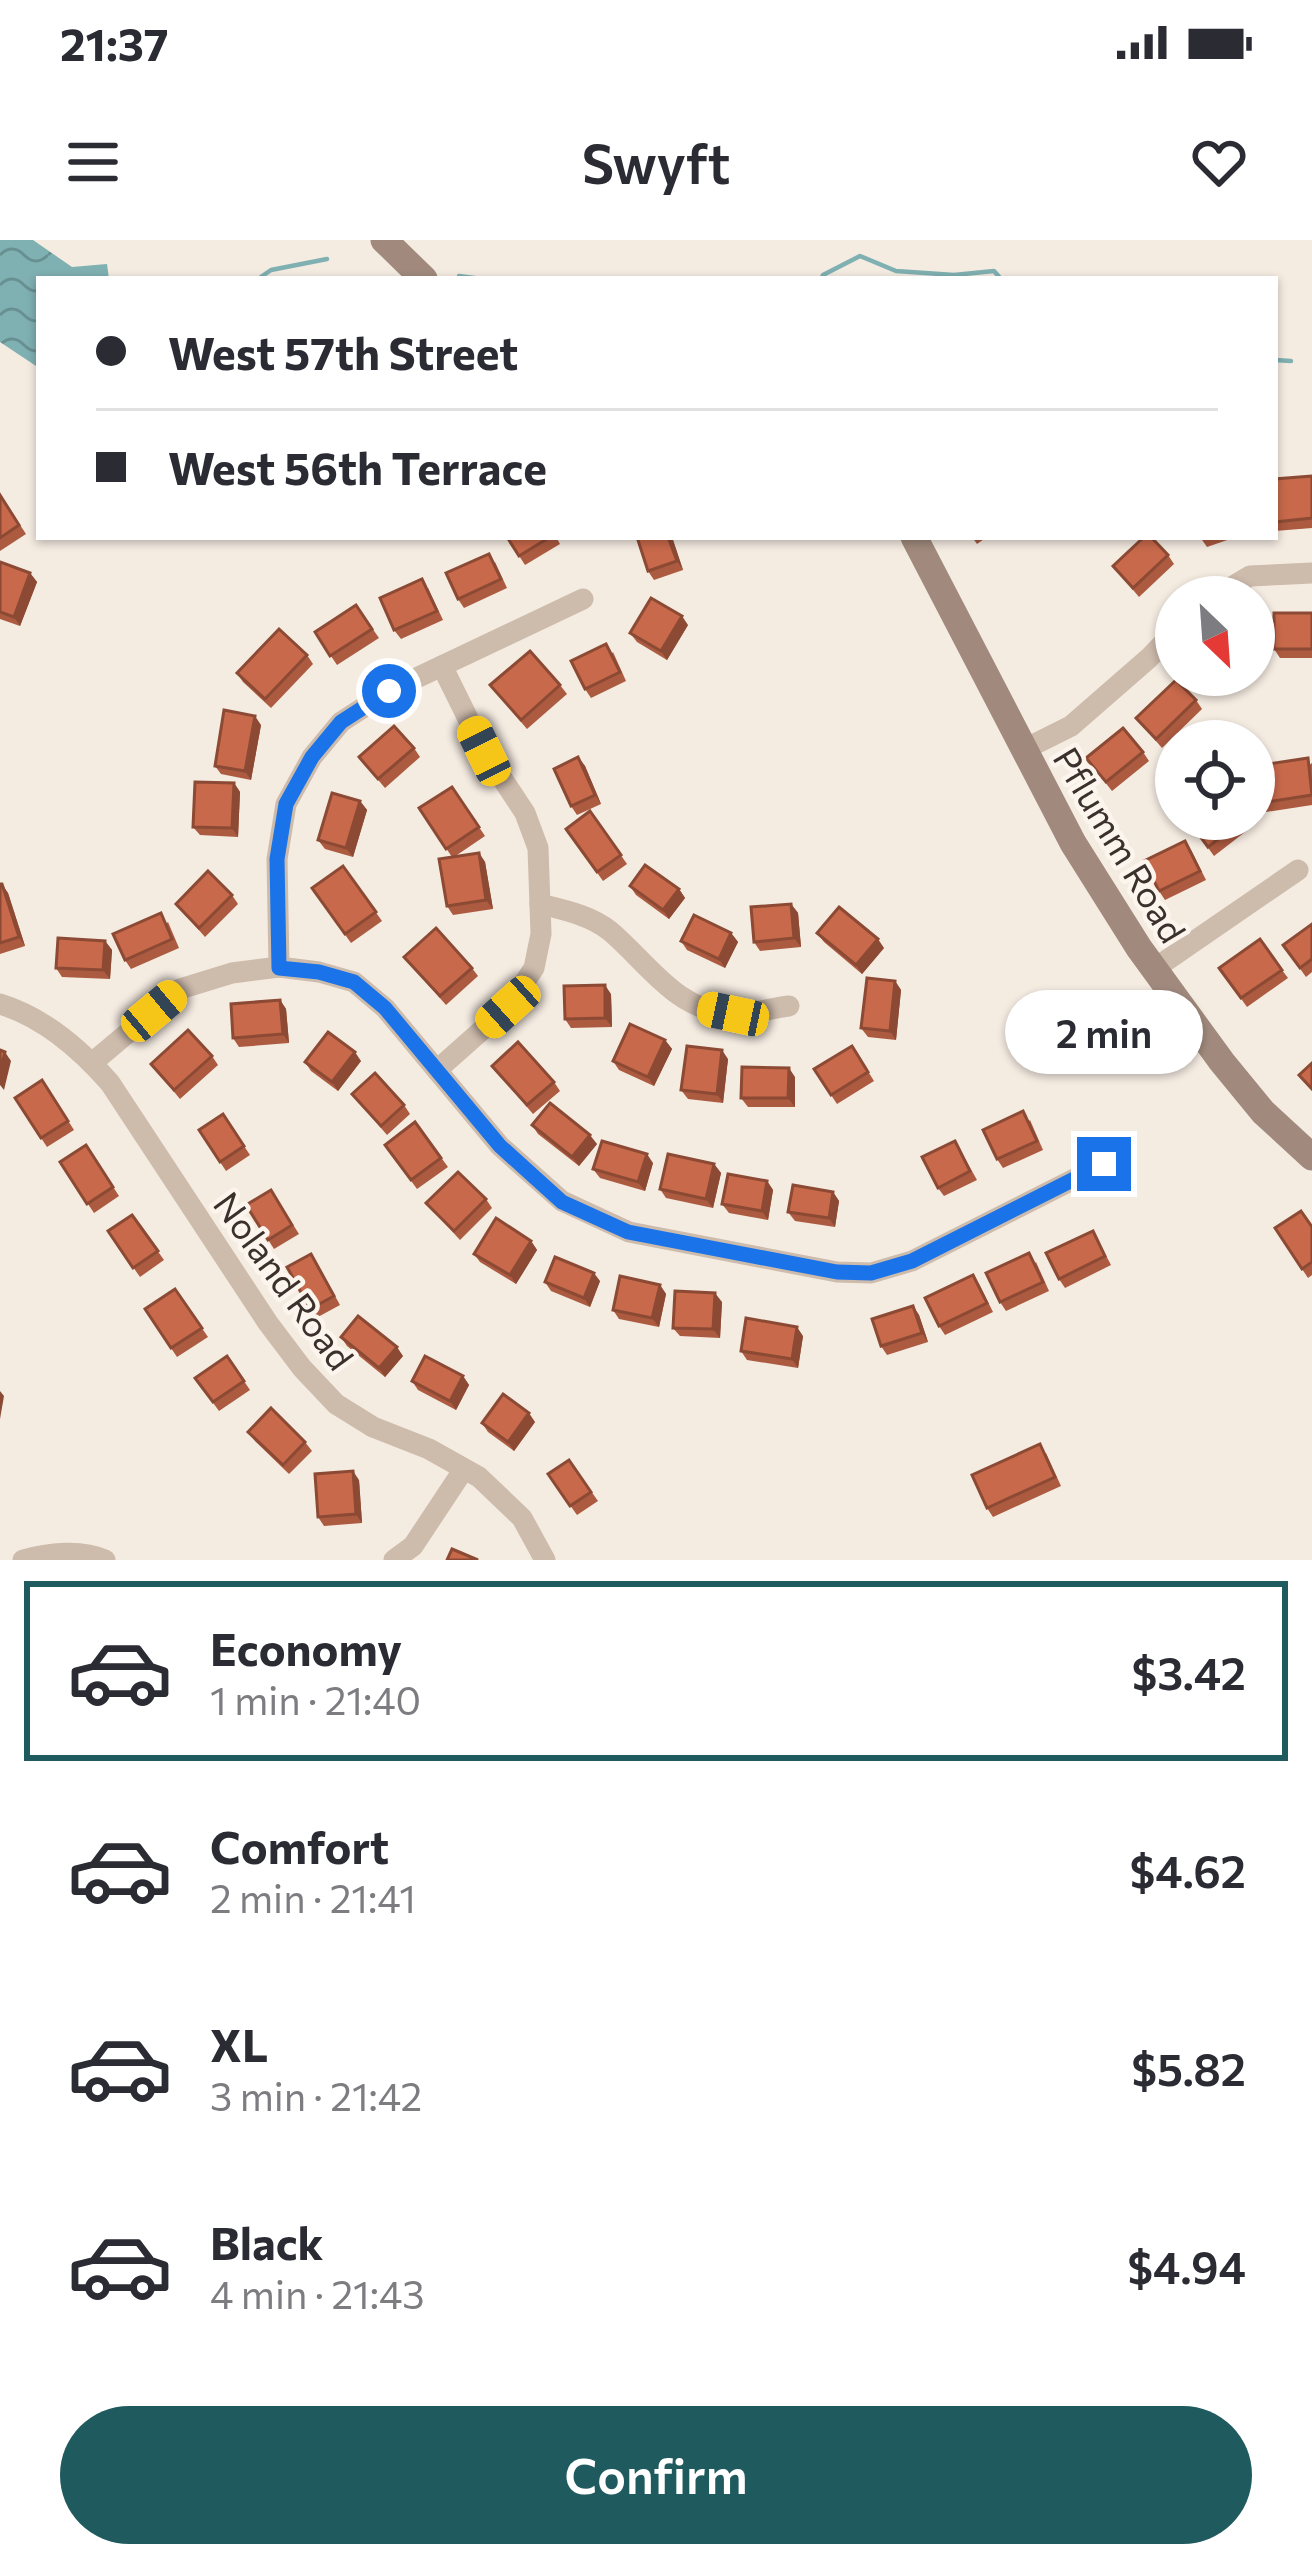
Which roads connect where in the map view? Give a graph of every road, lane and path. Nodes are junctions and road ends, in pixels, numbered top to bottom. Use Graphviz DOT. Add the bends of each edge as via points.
graph roads {
  1 [pos="384,240"];
  2 [pos="421,276"];
  3 [pos="916,540"];
  4 [pos="1312,573"];
  5 [pos="1250,576"];
  6 [pos="583,599"];
  7 [pos="1155,652"];
  8 [pos="442,666"];
  9 [pos="1023,750"];
  10 [pos="1298,870"];
  11 [pos="540,904"];
  12 [pos="279,968"];
  13 [pos="1154,969"];
  14 [pos="0,1004"];
  15 [pos="788,1006"];
  16 [pos="92,1063"];
  17 [pos="436,1070"];
  18 [pos="1312,1157"];
  19 [pos="1104,1164"];
  20 [pos="464,1469"];
  21 [pos="23,1560"];
  22 [pos="105,1560"];
  23 [pos="394,1560"];
  24 [pos="545,1560"];
  1 -- 2 [label="main road"];
  3 -- 9 [label="main road, Pflumm Road"];
  4 -- 5 [label="street"];
  6 -- 8 [label="street"];
  7 -- 9 [label="street" via="1071,726"];
  8 -- 11 [label="street" via="526,813 538,848"];
  8 -- 12 [label="street" via="341,722 286,804 277,859"];
  9 -- 13 [label="main road, Pflumm Road"];
  10 -- 13 [label="street"];
  11 -- 15 [label="street" via="608,929 669,990 697,1006 733,1014"];
  11 -- 17 [label="street" via="534,968 508,1007"];
  12 -- 16 [label="street" via="180,989"];
  12 -- 17 [label="street" via="354,982"];
  13 -- 18 [label="main road, Pflumm Road" via="1263,1112"];
  14 -- 16 [label="street, Noland Road" via="40,1022"];
  16 -- 20 [label="street, Noland Road" via="313,1380 336,1405"];
  17 -- 19 [label="street" via="500,1146 562,1202 628,1232 837,1272 912,1261"];
  20 -- 23 [label="street" via="413,1546"];
  20 -- 24 [label="street, Noland Road" via="522,1518"];
  21 -- 22 [label="street"];
}
